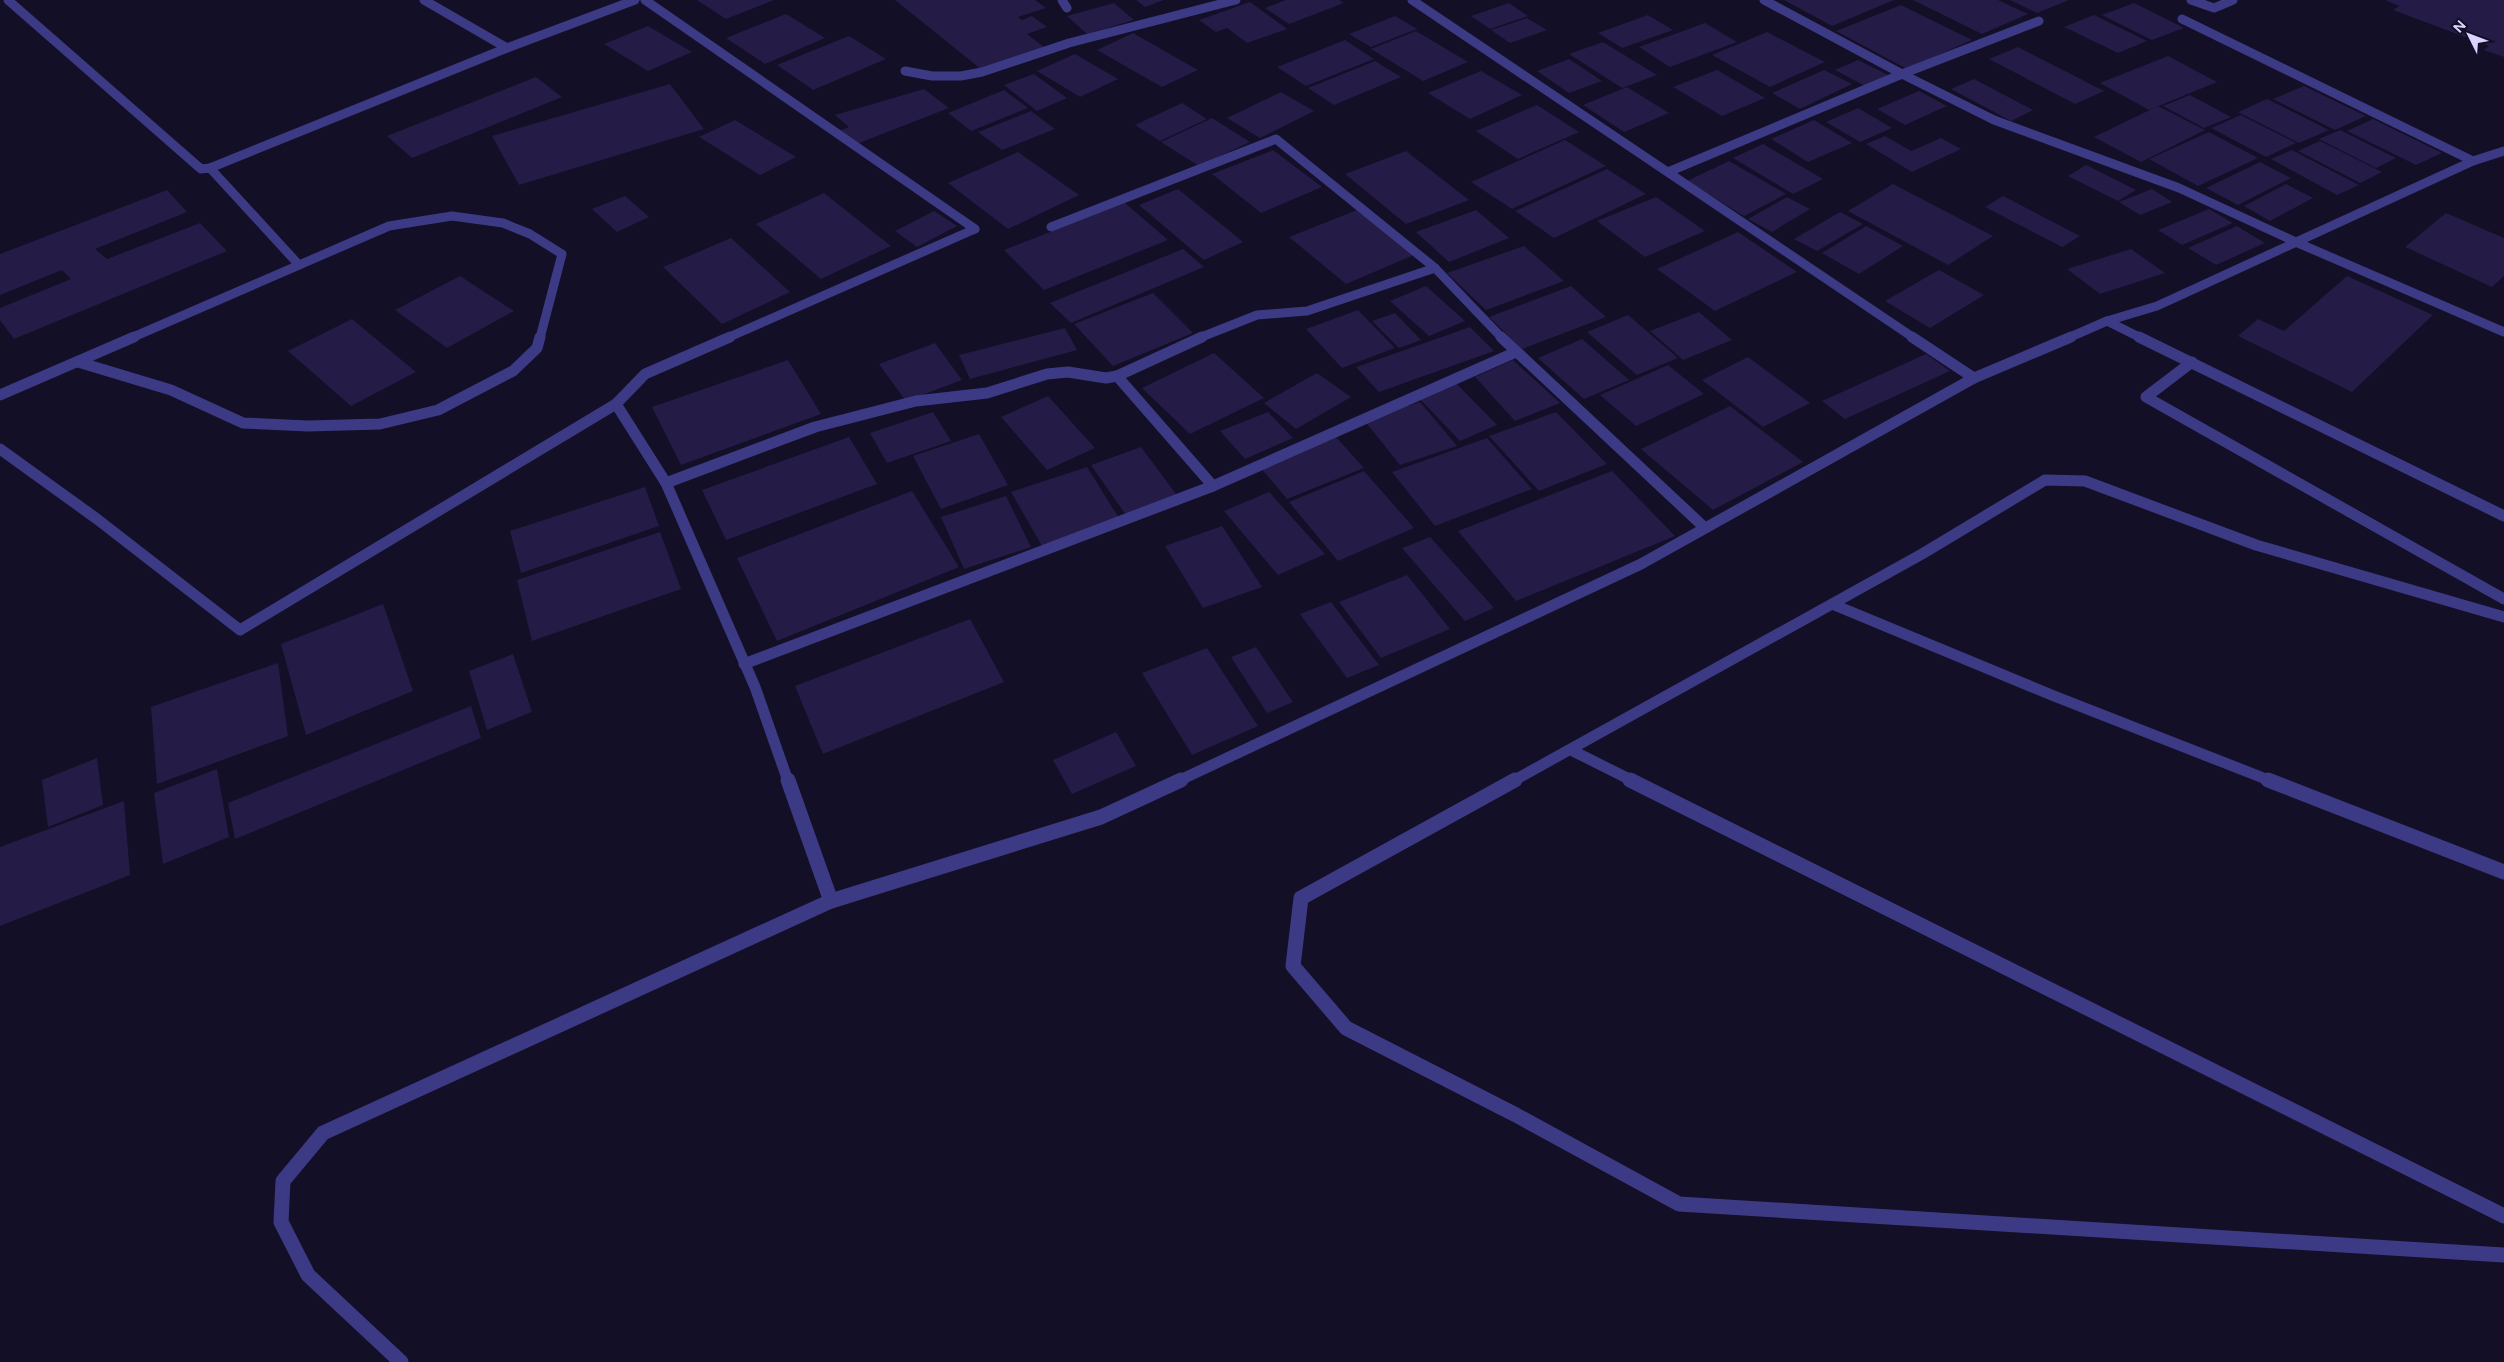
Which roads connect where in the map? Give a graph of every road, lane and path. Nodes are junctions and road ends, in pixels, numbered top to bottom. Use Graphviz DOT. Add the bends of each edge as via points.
graph roads {
  1 [pos="8,0"];
  2 [pos="424,0"];
  3 [pos="635,0"];
  4 [pos="645,0"];
  5 [pos="1062,0"];
  6 [pos="1196,0"];
  7 [pos="1236,0"];
  8 [pos="1412,0"];
  9 [pos="1764,0"];
  10 [pos="2191,0"];
  11 [pos="2233,0"];
  12 [pos="1067,8"];
  13 [pos="1206,8"];
  14 [pos="2182,19"];
  15 [pos="2039,21"];
  16 [pos="507,48"];
  17 [pos="906,71"];
  18 [pos="1902,74"];
  19 [pos="2504,151"];
  20 [pos="2473,161"];
  21 [pos="210,168"];
  22 [pos="1668,172"];
  23 [pos="1051,227"];
  24 [pos="2298,243"];
  25 [pos="299,264"];
  26 [pos="1435,268"];
  27 [pos="2107,321"];
  28 [pos="2504,332"];
  29 [pos="1516,352"];
  30 [pos="78,362"];
  31 [pos="2192,362"];
  32 [pos="1117,376"];
  33 [pos="1974,378"];
  34 [pos="0,395"];
  35 [pos="616,404"];
  36 [pos="0,449"];
  37 [pos="666,483"];
  38 [pos="1213,486"];
  39 [pos="2504,516"];
  40 [pos="1705,528"];
  41 [pos="2504,599"];
  42 [pos="1832,604"];
  43 [pos="2504,617"];
  44 [pos="744,664"];
  45 [pos="1571,750"];
  46 [pos="2504,872"];
  47 [pos="831,901"];
  48 [pos="2504,1216"];
  49 [pos="2504,1255"];
  50 [pos="401,1362"];
  1 -- 21 [label="street" via="200,169"];
  2 -- 16 [label="street"];
  3 -- 16 [label="street"];
  4 -- 35 [label="street" via="974,229 645,374"];
  5 -- 12 [label="street"];
  6 -- 13 [label="street"];
  7 -- 13 [label="street"];
  8 -- 22 [label="street"];
  9 -- 18 [label="street"];
  10 -- 11 [label="street" via="2214,8"];
  13 -- 17 [label="street" via="1069,43 982,72 932,76"];
  14 -- 20 [label="street"];
  15 -- 18 [label="street"];
  16 -- 21 [label="street"];
  18 -- 22 [label="street"];
  18 -- 24 [label="street" via="1994,120 2179,188"];
  19 -- 20 [label="street"];
  20 -- 24 [label="street"];
  21 -- 25 [label="street"];
  22 -- 33 [label="street"];
  23 -- 26 [label="street" via="1276,139"];
  24 -- 27 [label="street" via="2157,306"];
  24 -- 28 [label="street"];
  25 -- 30 [label="street"];
  25 -- 30 [label="street" via="389,226 452,216 503,223 530,234 562,254 537,348 519,366 438,410 380,424 308,426 243,423 171,390"];
  26 -- 29 [label="street"];
  26 -- 32 [label="street" via="1307,312 1257,315 1234,322"];
  27 -- 31 [label="street"];
  27 -- 33 [label="street"];
  29 -- 38 [label="street"];
  29 -- 40 [label="street"];
  30 -- 34 [label="street"];
  31 -- 39 [label="street"];
  31 -- 41 [label="street" via="2146,397"];
  32 -- 37 [label="street" via="1106,378 1068,372 1047,374 986,393 916,401 814,427"];
  32 -- 38 [label="street"];
  33 -- 40 [label="street"];
  35 -- 36 [label="street" via="240,630 97,519"];
  35 -- 37 [label="street"];
  37 -- 44 [label="street"];
  38 -- 44 [label="street"];
  40 -- 47 [label="street" via="1641,564 1101,817"];
  42 -- 43 [label="street" via="2045,480 2085,481 2256,545"];
  42 -- 45 [label="street"];
  42 -- 46 [label="street" via="2054,696"];
  44 -- 47 [label="street"];
  45 -- 48 [label="street"];
  45 -- 49 [label="street" via="1301,898 1293,966 1346,1028 1516,1115 1679,1204"];
  47 -- 50 [label="street" via="323,1133 283,1181 281,1222 308,1274"];
}
